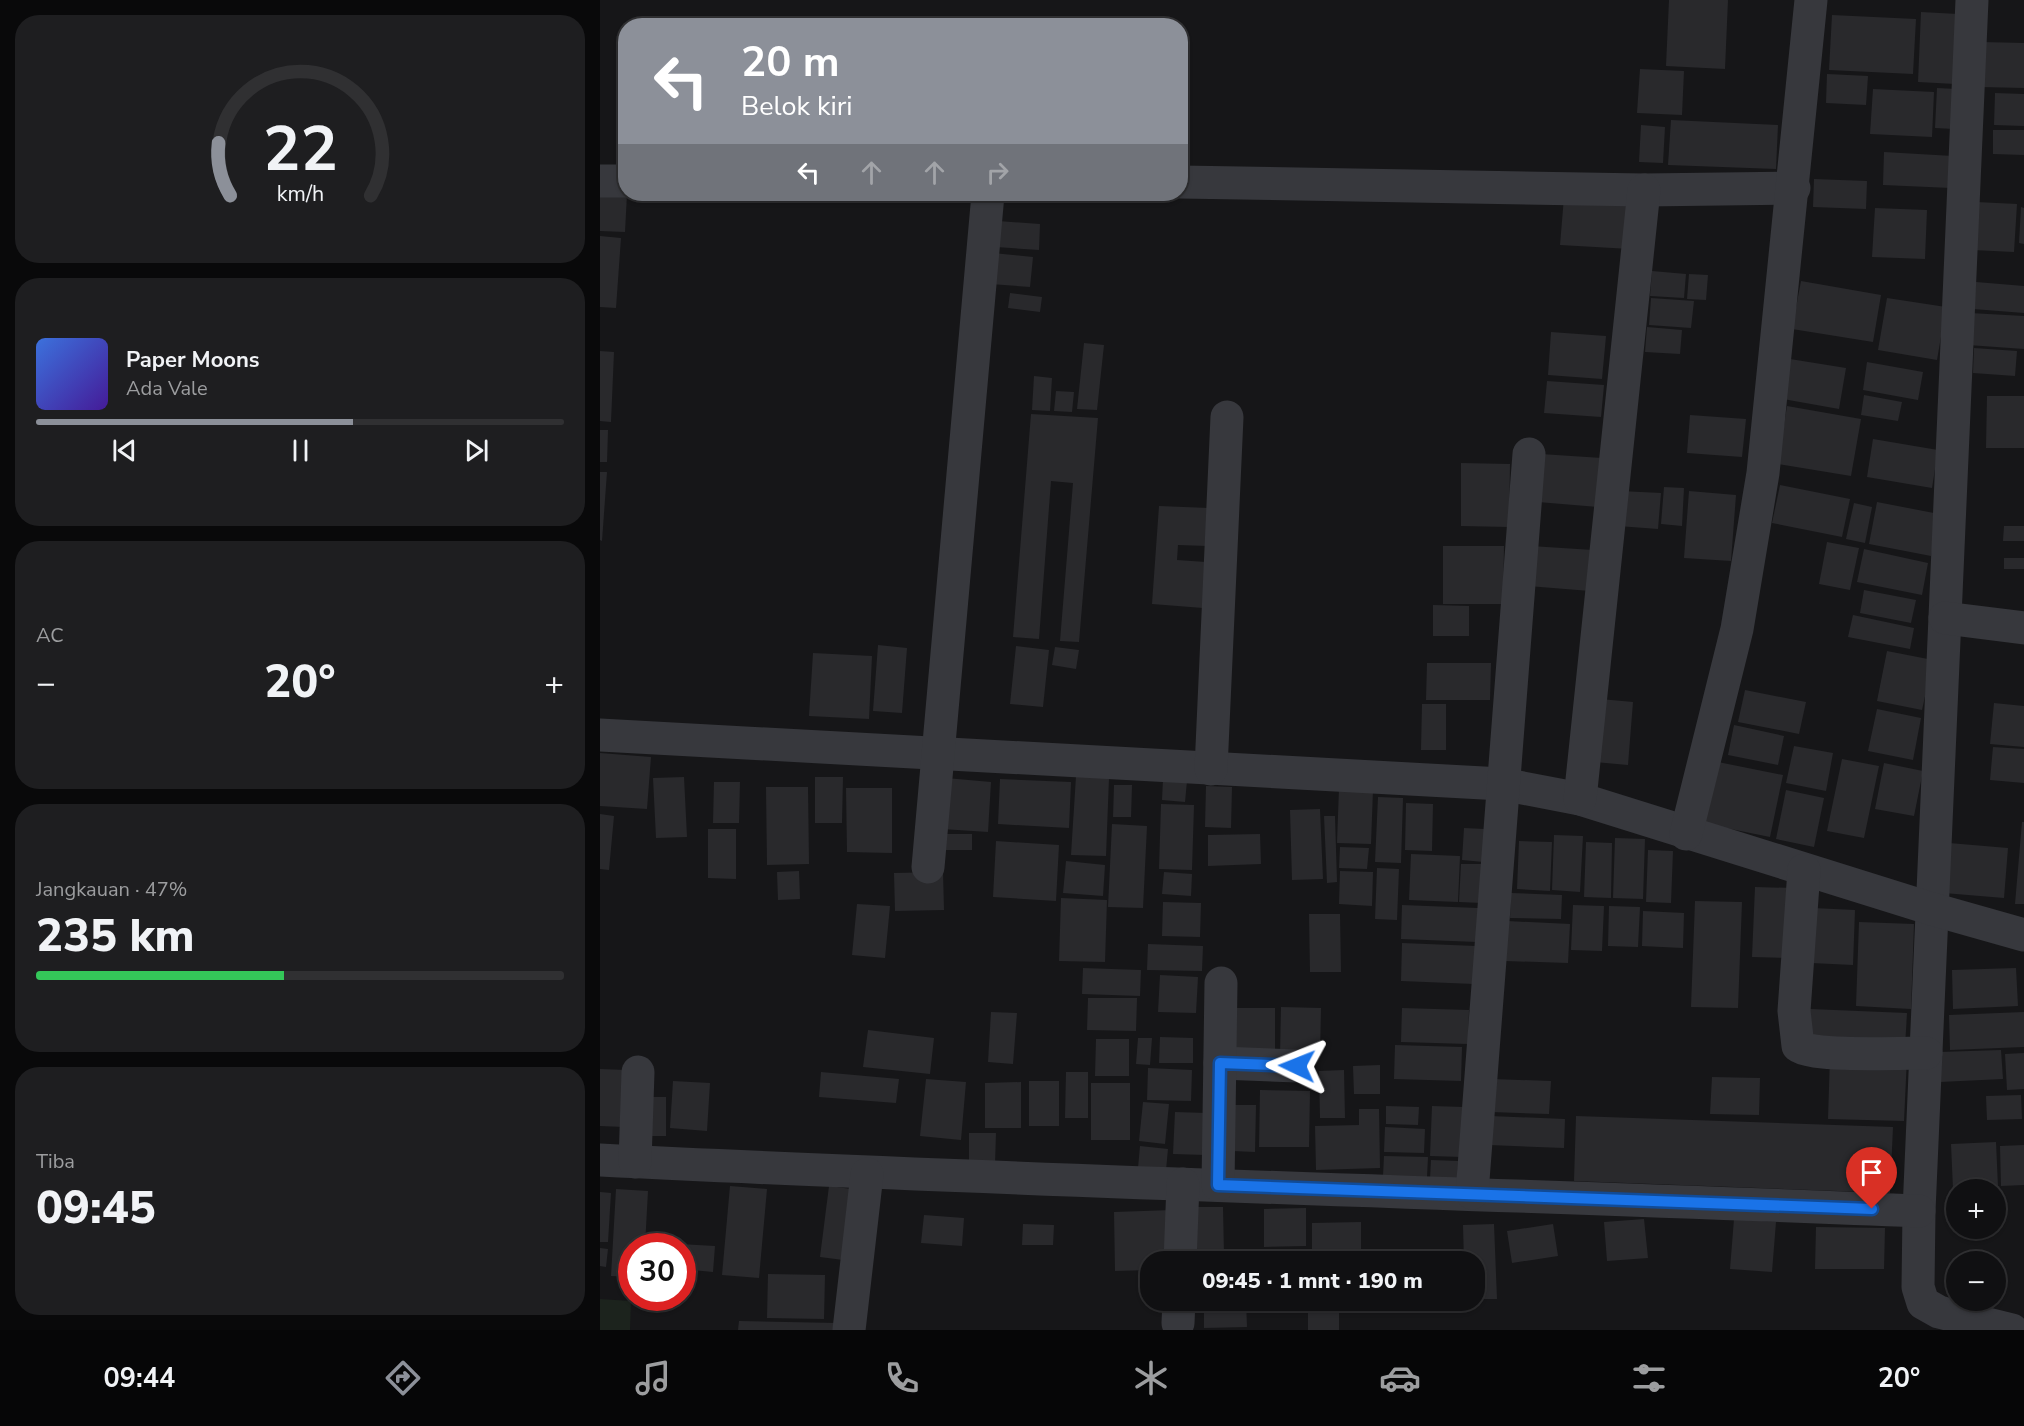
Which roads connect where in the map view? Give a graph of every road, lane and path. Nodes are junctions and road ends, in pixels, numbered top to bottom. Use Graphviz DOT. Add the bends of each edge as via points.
graph roads {
  1 [pos="1811,0"];
  2 [pos="1972,0"];
  3 [pos="600,181"];
  4 [pos="618,181"];
  5 [pos="1188,182"];
  6 [pos="1794,188"];
  7 [pos="1644,190"];
  8 [pos="987,201"];
  9 [pos="1227,417"];
  10 [pos="1529,454"];
  11 [pos="1945,618"];
  12 [pos="2024,628"];
  13 [pos="600,735"];
  14 [pos="939,753"];
  15 [pos="1211,769"];
  16 [pos="1502,784"];
  17 [pos="1580,799"];
  18 [pos="1686,834"];
  19 [pos="928,867"];
  20 [pos="1804,870"];
  21 [pos="1932,909"];
  22 [pos="2024,935"];
  23 [pos="1221,983"];
  24 [pos="1926,1053"];
  25 [pos="1220,1063"];
  26 [pos="1297,1066"];
  27 [pos="638,1072"];
  28 [pos="600,1160"];
  29 [pos="635,1162"];
  30 [pos="867,1174"];
  31 [pos="1183,1184"];
  32 [pos="1218,1185"];
  33 [pos="1472,1193"];
  34 [pos="1918,1211"];
  35 [pos="1180,1251"];
  36 [pos="849,1330"];
  37 [pos="2012,1330"];
  1 -- 6 [label="street"];
  2 -- 11 [label="street"];
  3 -- 4 [label="street"];
  5 -- 7 [label="street"];
  6 -- 7 [label="street"];
  6 -- 18 [label="street" via="1763,473 1737,629"];
  7 -- 17 [label="street"];
  8 -- 14 [label="street"];
  9 -- 15 [label="street"];
  10 -- 16 [label="street"];
  11 -- 12 [label="street"];
  11 -- 21 [label="street"];
  13 -- 14 [label="street"];
  14 -- 15 [label="street"];
  14 -- 19 [label="street"];
  15 -- 16 [label="street"];
  16 -- 17 [label="street"];
  16 -- 33 [label="street"];
  17 -- 18 [label="street"];
  18 -- 20 [label="street"];
  20 -- 21 [label="street"];
  20 -- 24 [label="street" via="1794,1011 1798,1046 1803,1051"];
  21 -- 22 [label="street"];
  21 -- 24 [label="street"];
  23 -- 25 [label="street"];
  24 -- 34 [label="street"];
  25 -- 26 [label="street"];
  25 -- 32 [label="street"];
  27 -- 29 [label="street"];
  28 -- 29 [label="street"];
  29 -- 30 [label="street"];
  30 -- 31 [label="street"];
  30 -- 36 [label="street"];
  31 -- 32 [label="street"];
  31 -- 35 [label="street"];
  32 -- 33 [label="street"];
  33 -- 34 [label="street"];
  34 -- 37 [label="street" via="1918,1287 1923,1303 1939,1312"];
}
